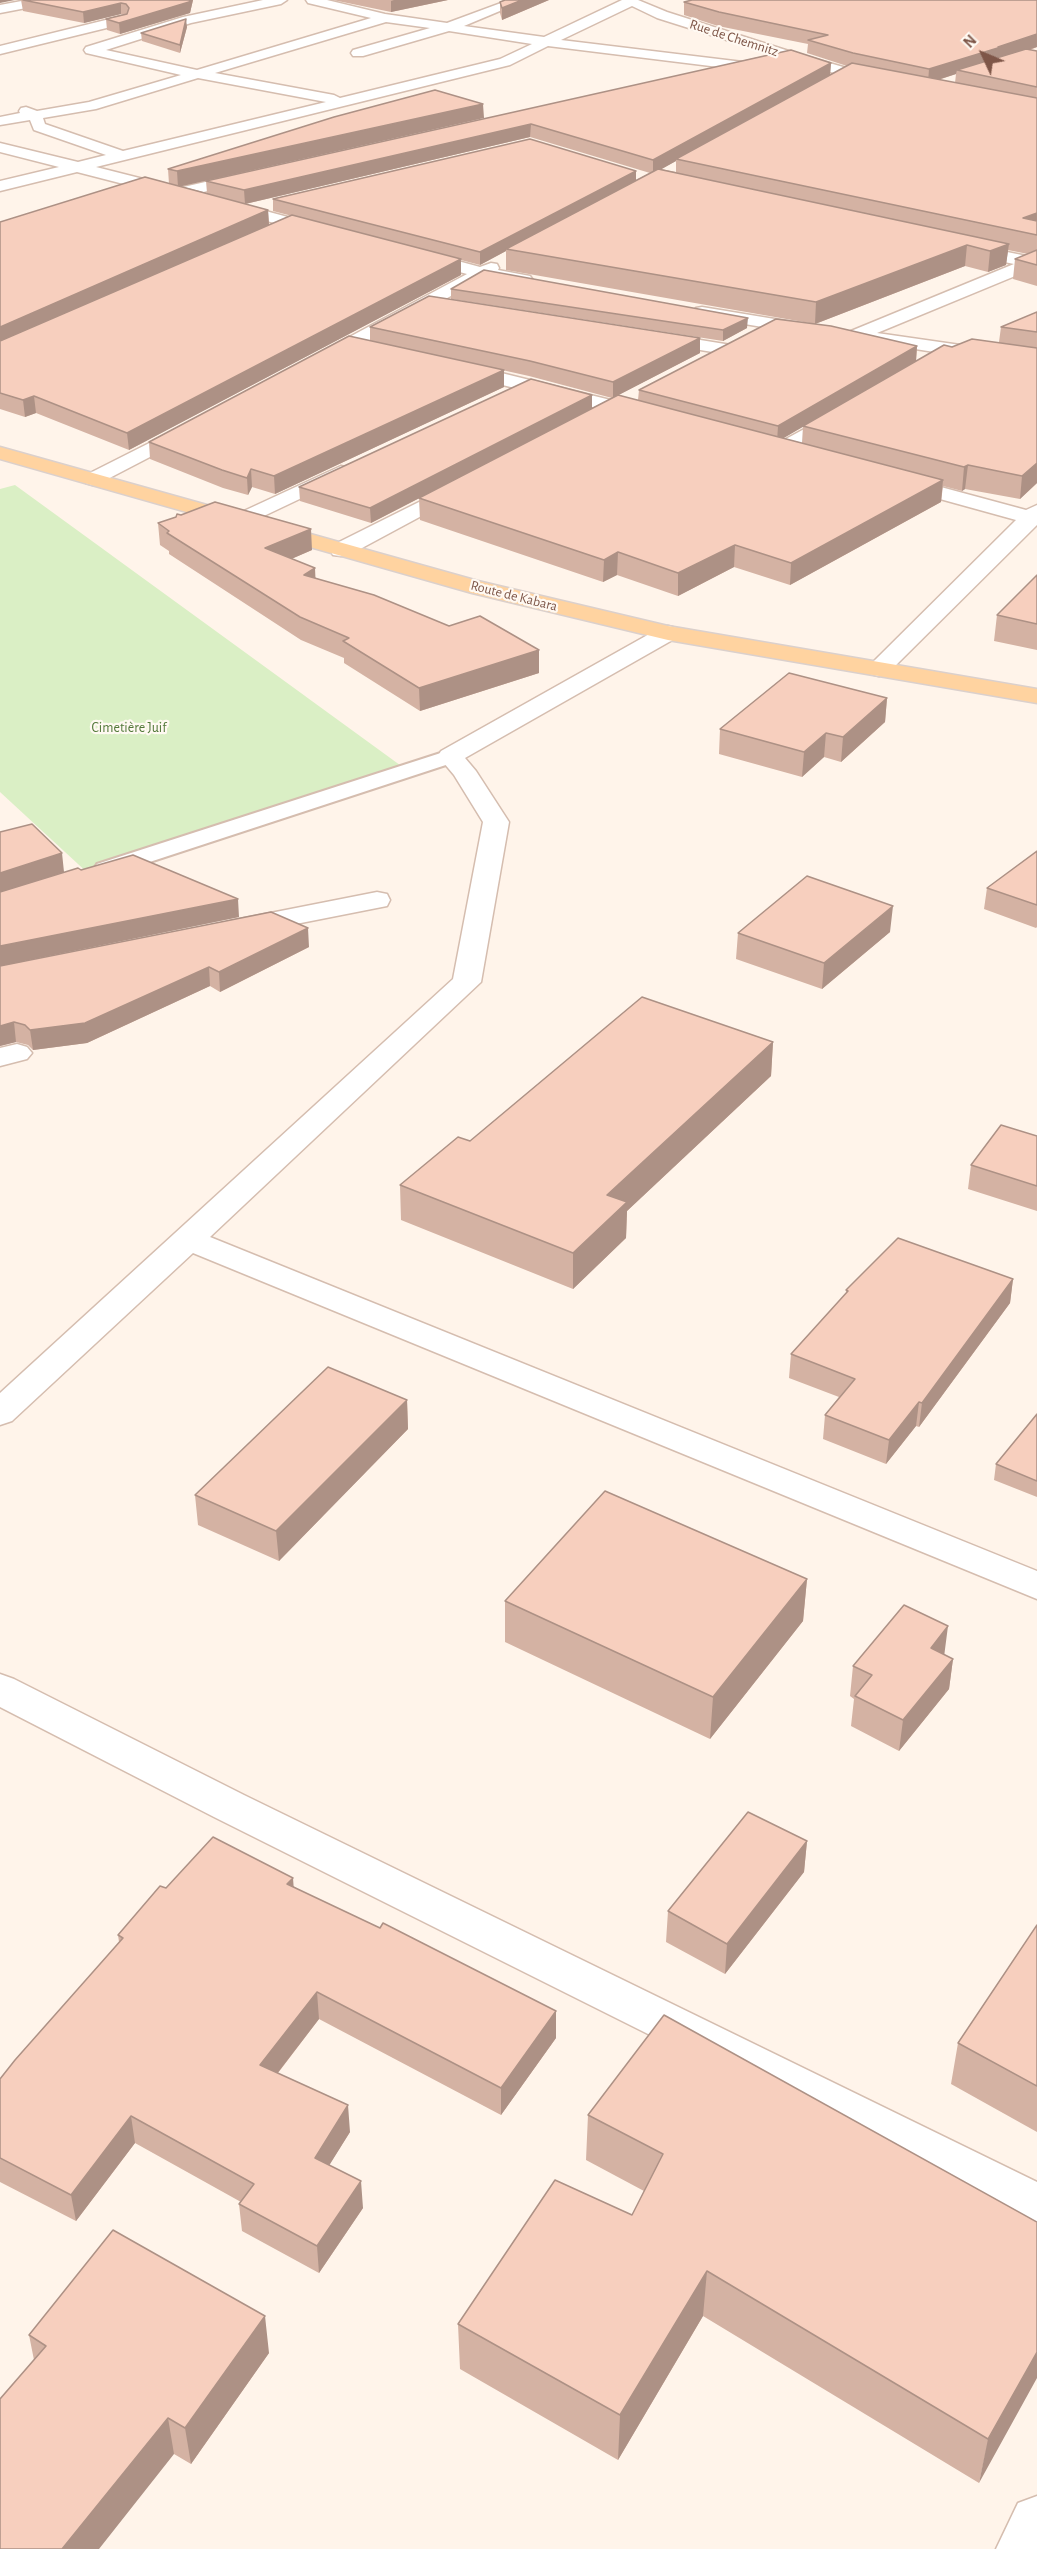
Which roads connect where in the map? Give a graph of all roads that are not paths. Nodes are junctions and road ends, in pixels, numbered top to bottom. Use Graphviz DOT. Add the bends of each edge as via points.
graph roads {
  1 [pos="47,0"];
  2 [pos="280,0"];
  3 [pos="312,0"];
  4 [pos="520,0"];
  5 [pos="630,1"];
  6 [pos="0,9"];
  7 [pos="683,9"];
  8 [pos="230,11"];
  9 [pos="137,15"];
  10 [pos="158,15"];
  11 [pos="662,15"];
  12 [pos="382,19"];
  13 [pos="188,20"];
  14 [pos="446,28"];
  15 [pos="314,39"];
  16 [pos="548,42"];
  17 [pos="0,50"];
  18 [pos="347,50"];
  19 [pos="790,56"];
  20 [pos="378,61"];
  21 [pos="743,66"];
  22 [pos="408,73"];
  23 [pos="848,73"];
  24 [pos="196,74"];
  25 [pos="697,76"];
  26 [pos="428,81"];
  27 [pos="894,82"];
  28 [pos="828,84"];
  29 [pos="346,101"];
  30 [pos="9,104"];
  31 [pos="35,115"];
  32 [pos="0,121"];
  33 [pos="0,147"];
  34 [pos="122,156"];
  35 [pos="47,159"];
  36 [pos="9,167"];
  37 [pos="79,167"];
  38 [pos="269,173"];
  39 [pos="140,183"];
  40 [pos="0,186"];
  41 [pos="108,193"];
  42 [pos="178,193"];
  43 [pos="278,203"];
  44 [pos="245,211"];
  45 [pos="292,223"];
  46 [pos="271,232"];
  47 [pos="337,234"];
  48 [pos="951,246"];
  49 [pos="404,252"];
  50 [pos="503,262"];
  51 [pos="1034,262"];
  52 [pos="483,273"];
  53 [pos="541,283"];
  54 [pos="427,302"];
  55 [pos="461,308"];
  56 [pos="679,308"];
  57 [pos="772,325"];
  58 [pos="824,332"];
  59 [pos="645,336"];
  60 [pos="349,345"];
  61 [pos="725,349"];
  62 [pos="371,350"];
  63 [pos="953,350"];
  64 [pos="1037,362"];
  65 [pos="439,364"];
  66 [pos="695,365"];
  67 [pos="308,366"];
  68 [pos="922,368"];
  69 [pos="529,384"];
  70 [pos="645,391"];
  71 [pos="497,399"];
  72 [pos="861,403"];
  73 [pos="614,407"];
  74 [pos="593,418"];
  75 [pos="658,418"];
  76 [pos="206,420"];
  77 [pos="758,445"];
  78 [pos="780,450"];
  79 [pos="0,453"];
  80 [pos="803,457"];
  81 [pos="357,464"];
  82 [pos="478,478"];
  83 [pos="883,478"];
  84 [pos="93,479"];
  85 [pos="1035,516"];
  86 [pos="240,520"];
  87 [pos="341,550"];
  88 [pos="668,633"];
  89 [pos="879,669"];
  90 [pos="1037,696"];
  91 [pos="450,756"];
  92 [pos="89,874"];
  93 [pos="377,900"];
  94 [pos="217,932"];
  95 [pos="188,1239"];
  96 [pos="0,1413"];
  97 [pos="1037,1586"];
  98 [pos="0,1689"];
  99 [pos="1037,2205"];
  100 [pos="1037,2522"];
  101 [pos="1023,2549"];
  1 -- 6 [label="street"];
  2 -- 8 [label="street"];
  3 -- 12 [label="street"];
  4 -- 14 [label="street"];
  5 -- 11 [label="street, Rue de Chemnitz"];
  5 -- 16 [label="street"];
  7 -- 11 [label="street"];
  8 -- 12 [label="street" via="295,9"];
  8 -- 13 [label="street"];
  9 -- 17 [label="street"];
  10 -- 13 [label="street"];
  11 -- 19 [label="street, Rue de Chemnitz"];
  12 -- 14 [label="street"];
  12 -- 15 [label="street"];
  13 -- 24 [label="street" via="91,50"];
  14 -- 16 [label="street"];
  14 -- 18 [label="street"];
  15 -- 18 [label="street"];
  15 -- 24 [label="street"];
  16 -- 21 [label="street"];
  16 -- 26 [label="street" via="505,62"];
  18 -- 20 [label="street"];
  19 -- 21 [label="street"];
  19 -- 23 [label="street, Rue de Chemnitz"];
  21 -- 25 [label="street"];
  22 -- 26 [label="street"];
  23 -- 27 [label="street, Rue de Chemnitz"];
  23 -- 28 [label="street"];
  24 -- 29 [label="street"];
  24 -- 31 [label="street" via="91,106"];
  26 -- 29 [label="street"];
  29 -- 34 [label="street"];
  30 -- 31 [label="street"];
  31 -- 32 [label="street"];
  31 -- 34 [label="street" via="39,127"];
  33 -- 35 [label="street"];
  34 -- 35 [label="street"];
  34 -- 37 [label="street"];
  35 -- 36 [label="street"];
  35 -- 37 [label="street"];
  37 -- 39 [label="street"];
  37 -- 40 [label="street"];
  38 -- 42 [label="street"];
  39 -- 41 [label="street"];
  39 -- 42 [label="street"];
  42 -- 44 [label="street"];
  43 -- 44 [label="street"];
  44 -- 45 [label="street"];
  45 -- 46 [label="street"];
  45 -- 47 [label="street"];
  48 -- 51 [label="street"];
  49 -- 52 [label="street"];
  50 -- 52 [label="street"];
  51 -- 63 [label="street" via="850,335"];
  52 -- 53 [label="street"];
  52 -- 54 [label="street"];
  54 -- 55 [label="street"];
  54 -- 60 [label="street"];
  56 -- 57 [label="street"];
  57 -- 58 [label="street"];
  57 -- 61 [label="street"];
  59 -- 61 [label="street"];
  60 -- 62 [label="street"];
  60 -- 67 [label="street"];
  61 -- 66 [label="street"];
  63 -- 64 [label="street"];
  63 -- 68 [label="street"];
  65 -- 69 [label="street"];
  69 -- 71 [label="street"];
  69 -- 73 [label="street"];
  70 -- 73 [label="street"];
  72 -- 78 [label="street"];
  73 -- 74 [label="street"];
  73 -- 75 [label="street"];
  76 -- 84 [label="street"];
  77 -- 78 [label="street"];
  78 -- 80 [label="street"];
  79 -- 84 [label="main road, Route de Kabara"];
  81 -- 86 [label="street"];
  82 -- 87 [label="street"];
  83 -- 85 [label="street"];
  84 -- 86 [label="main road, Route de Kabara"];
  85 -- 89 [label="street"];
  86 -- 87 [label="main road, Route de Kabara"];
  87 -- 88 [label="main road, Route de Kabara"];
  88 -- 89 [label="main road, Route de Kabara"];
  88 -- 91 [label="street"];
  89 -- 90 [label="main road, Route de Kabara"];
  91 -- 92 [label="lane"];
  91 -- 95 [label="street" via="496,822 467,982"];
  93 -- 94 [label="street"];
  95 -- 96 [label="street"];
  95 -- 97 [label="street"];
  98 -- 99 [label="street"];
  100 -- 101 [label="street"];
}
